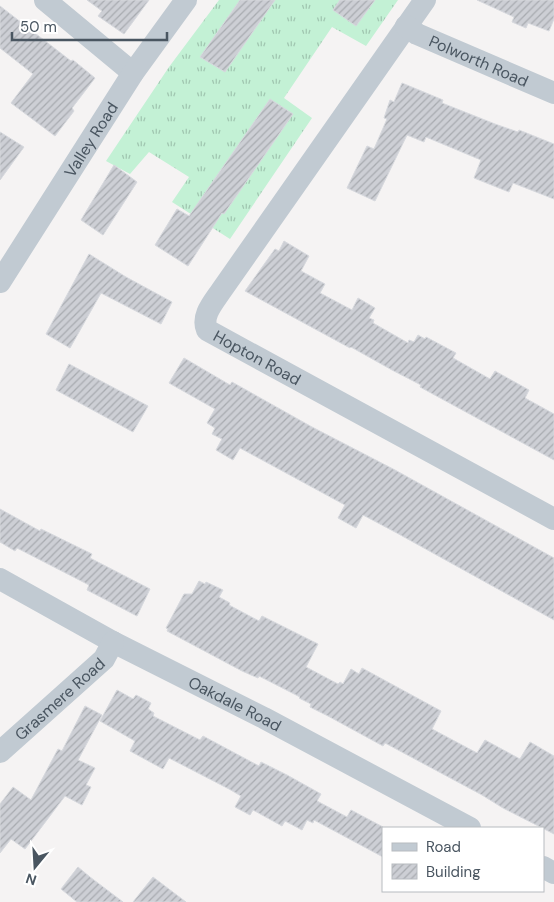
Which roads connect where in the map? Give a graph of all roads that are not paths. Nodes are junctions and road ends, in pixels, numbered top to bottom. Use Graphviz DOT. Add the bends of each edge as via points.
graph roads {
  1 [pos="45,0"];
  2 [pos="186,0"];
  3 [pos="425,0"];
  4 [pos="406,26"];
  5 [pos="133,73"];
  6 [pos="554,93"];
  7 [pos="0,282"];
  8 [pos="554,519"];
  9 [pos="0,579"];
  10 [pos="113,642"];
  11 [pos="0,752"];
  12 [pos="468,827"];
  1 -- 5 [label="street"];
  2 -- 5 [label="street, Valley Road"];
  3 -- 4 [label="street, Hopton Road"];
  4 -- 6 [label="street, Polworth Road" via="417,34"];
  4 -- 8 [label="street, Hopton Road" via="221,291 205,316 204,324 207,330"];
  5 -- 7 [label="street, Valley Road"];
  9 -- 10 [label="street, Oakdale Road"];
  10 -- 11 [label="street, Grasmere Road" via="104,659"];
  10 -- 12 [label="street, Oakdale Road"];
}
